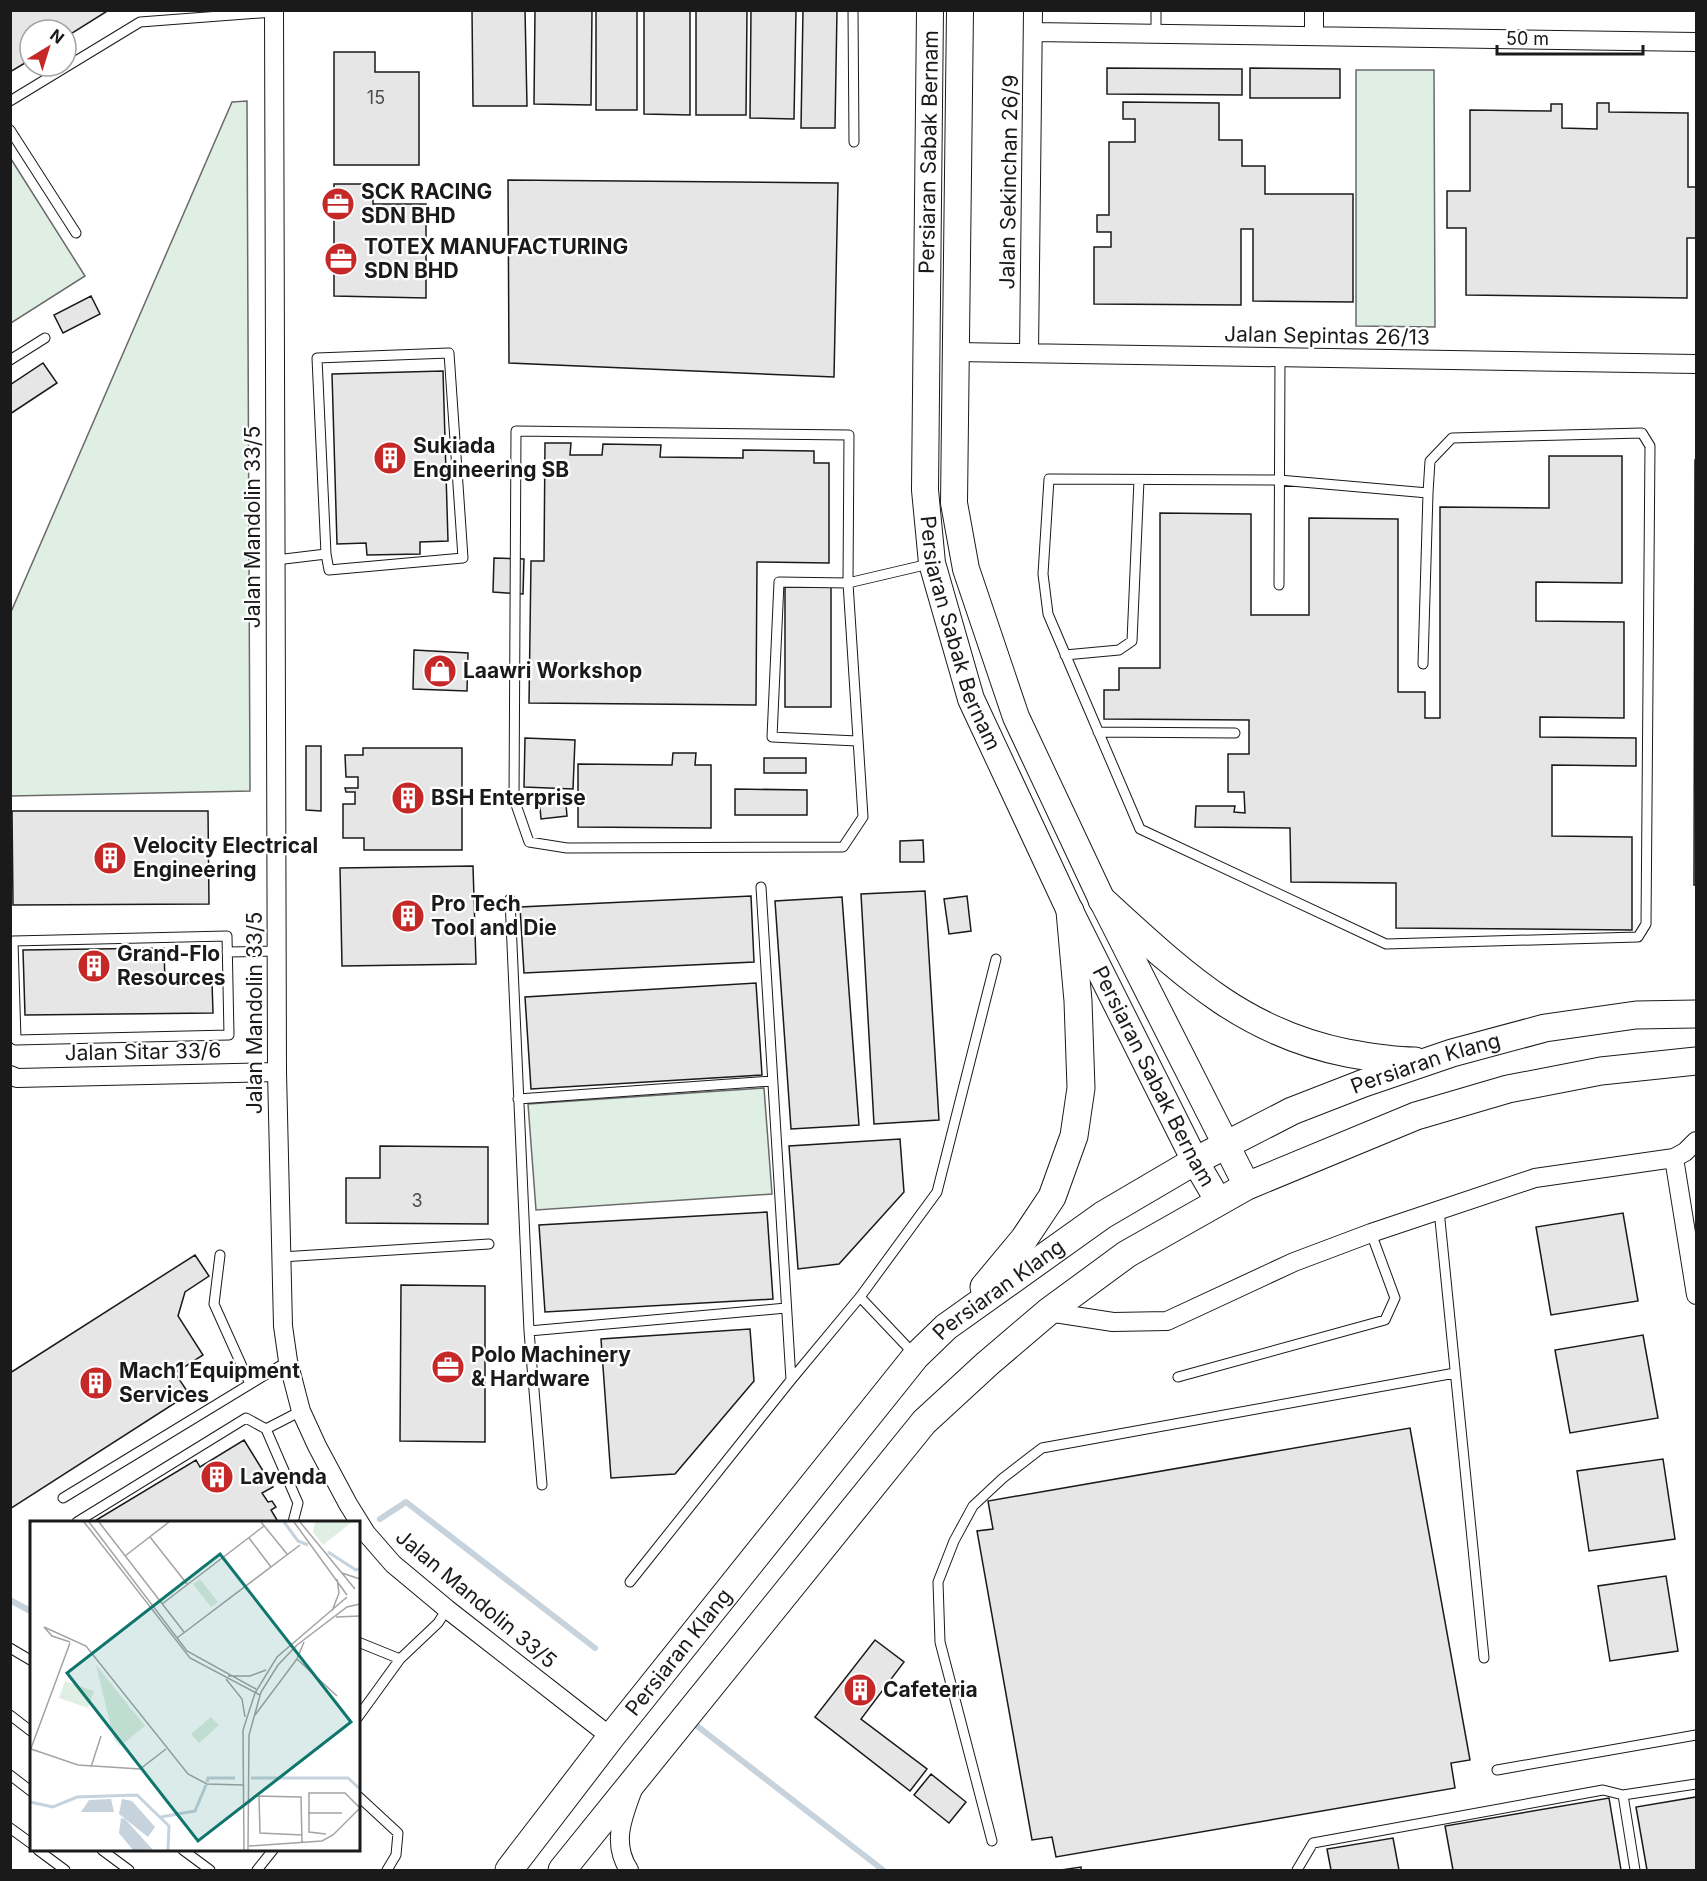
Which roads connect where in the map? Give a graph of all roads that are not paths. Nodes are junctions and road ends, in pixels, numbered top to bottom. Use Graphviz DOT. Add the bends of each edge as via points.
graph roads {
  1 [pos="853,10"];
  2 [pos="930,10"];
  3 [pos="960,10"];
  4 [pos="1033,10"];
  5 [pos="1156,10"];
  6 [pos="1314,10"];
  7 [pos="274,11"];
  8 [pos="217,13"];
  9 [pos="1033,32"];
  10 [pos="1156,33"];
  11 [pos="1314,36"];
  12 [pos="1696,42"];
  13 [pos="10,101"];
  14 [pos="10,130"];
  15 [pos="854,142"];
  16 [pos="76,233"];
  17 [pos="45,338"];
  18 [pos="956,352"];
  19 [pos="1029,353"];
  20 [pos="1280,357"];
  21 [pos="10,360"];
  22 [pos="1696,364"];
  23 [pos="1139,480"];
  24 [pos="1279,480"];
  25 [pos="1428,493"];
  26 [pos="326,554"];
  27 [pos="276,560"];
  28 [pos="932,563"];
  29 [pos="848,584"];
  30 [pos="1279,585"];
  31 [pos="1065,655"];
  32 [pos="1423,664"];
  33 [pos="1098,732"];
  34 [pos="1235,733"];
  35 [pos="857,741"];
  36 [pos="762,887"];
  37 [pos="510,899"];
  38 [pos="1102,900"];
  39 [pos="1070,911"];
  40 [pos="277,951"];
  41 [pos="227,952"];
  42 [pos="996,959"];
  43 [pos="1696,1014"];
  44 [pos="1433,1060"];
  45 [pos="1696,1061"];
  46 [pos="277,1072"];
  47 [pos="10,1075"];
  48 [pos="772,1081"];
  49 [pos="518,1099"];
  50 [pos="1696,1141"];
  51 [pos="1226,1145"];
  52 [pos="1674,1158"];
  53 [pos="1195,1161"];
  54 [pos="1248,1186"];
  55 [pos="1219,1203"];
  56 [pos="1439,1210"];
  57 [pos="1371,1233"];
  58 [pos="489,1244"];
  59 [pos="220,1256"];
  60 [pos="281,1257"];
  61 [pos="1696,1295"];
  62 [pos="860,1297"];
  63 [pos="786,1308"];
  64 [pos="1048,1312"];
  65 [pos="946,1327"];
  66 [pos="529,1331"];
  67 [pos="916,1356"];
  68 [pos="288,1361"];
  69 [pos="1455,1373"];
  70 [pos="1178,1377"];
  71 [pos="791,1380"];
  72 [pos="250,1384"];
  73 [pos="301,1411"];
  74 [pos="266,1429"];
  75 [pos="542,1485"];
  76 [pos="63,1498"];
  77 [pos="79,1521"];
  78 [pos="293,1521"];
  79 [pos="359,1521"];
  80 [pos="360,1522"];
  81 [pos="630,1582"];
  82 [pos="447,1609"];
  83 [pos="360,1643"];
  84 [pos="10,1648"];
  85 [pos="1484,1658"];
  86 [pos="30,1659"];
  87 [pos="400,1659"];
  88 [pos="360,1714"];
  89 [pos="10,1715"];
  90 [pos="30,1730"];
  91 [pos="1696,1735"];
  92 [pos="611,1737"];
  93 [pos="1497,1770"];
  94 [pos="10,1775"];
  95 [pos="637,1776"];
  96 [pos="1696,1784"];
  97 [pos="30,1790"];
  98 [pos="1623,1795"];
  99 [pos="360,1798"];
  100 [pos="10,1828"];
  101 [pos="992,1841"];
  102 [pos="30,1843"];
  103 [pos="39,1851"];
  104 [pos="103,1851"];
  105 [pos="184,1851"];
  106 [pos="270,1853"];
  107 [pos="65,1870"];
  108 [pos="129,1870"];
  109 [pos="210,1870"];
  110 [pos="257,1870"];
  111 [pos="387,1870"];
  112 [pos="509,1870"];
  113 [pos="562,1870"];
  114 [pos="628,1870"];
  115 [pos="1297,1870"];
  116 [pos="1635,1870"];
  1 -- 15 [label="lane"];
  2 -- 28 [label="street, Persiaran Sabak Bernam" via="925,490"];
  3 -- 18 [label="street, Persiaran Sabak Bernam"];
  4 -- 9 [label="street, Jalan Sekinchan 26/9"];
  5 -- 10 [label="lane"];
  6 -- 11 [label="street"];
  7 -- 8 [label="lane"];
  7 -- 27 [label="street, Jalan Mandolin 33/5"];
  8 -- 13 [label="lane" via="140,22"];
  9 -- 10 [label="street"];
  9 -- 19 [label="street, Jalan Sekinchan 26/9"];
  10 -- 11 [label="street"];
  11 -- 12 [label="street"];
  14 -- 16 [label="lane"];
  17 -- 21 [label="lane"];
  18 -- 19 [label="street, Jalan Sepintas 26/13"];
  18 -- 38 [label="street, Persiaran Sabak Bernam" via="954,502 966,569 1016,717"];
  19 -- 20 [label="street, Jalan Sepintas 26/13"];
  20 -- 22 [label="street, Jalan Sepintas 26/13"];
  20 -- 24 [label="lane"];
  23 -- 24 [label="lane"];
  23 -- 31 [label="lane" via="1132,641 1119,650"];
  23 -- 31 [label="lane" via="1049,479 1043,574 1048,614"];
  24 -- 25 [label="lane"];
  24 -- 30 [label="lane"];
  25 -- 32 [label="lane"];
  25 -- 33 [label="lane" via="1430,461 1452,438 1642,433 1650,446 1646,924 1638,937 1386,944 1140,829"];
  26 -- 26 [label="lane" via="317,358 449,353 463,558 329,570"];
  26 -- 27 [label="lane"];
  27 -- 40 [label="street, Jalan Mandolin 33/5"];
  28 -- 29 [label="lane"];
  28 -- 39 [label="street, Persiaran Sabak Bernam" via="971,699"];
  29 -- 35 [label="lane"];
  29 -- 35 [label="lane" via="779,582 772,737"];
  29 -- 35 [label="lane" via="849,435 516,431 514,799 529,842 567,848 843,848 863,817"];
  31 -- 33 [label="lane"];
  33 -- 34 [label="lane"];
  36 -- 48 [label="lane"];
  37 -- 49 [label="lane"];
  38 -- 44 [label="main road" via="1181,971 1254,1021 1326,1049 1385,1059"];
  38 -- 51 [label="street, Persiaran Sabak Bernam"];
  39 -- 53 [label="street, Persiaran Sabak Bernam"];
  39 -- 65 [label="main road" via="1081,1088 1074,1136 1052,1197 1024,1239"];
  40 -- 41 [label="lane"];
  40 -- 46 [label="street, Jalan Mandolin 33/5"];
  41 -- 41 [label="lane" via="230,1035 16,1040 13,941 226,936"];
  42 -- 62 [label="lane" via="937,1192"];
  43 -- 44 [label="main road, Persiaran Klang" via="1636,1015 1545,1028"];
  44 -- 51 [label="main road, Persiaran Klang" via="1292,1111"];
  45 -- 54 [label="main road" via="1601,1071 1498,1092 1416,1116"];
  46 -- 47 [label="street, Jalan Sitar 33/6" via="17,1078"];
  46 -- 60 [label="street, Jalan Mandolin 33/5"];
  48 -- 49 [label="lane"];
  48 -- 63 [label="lane"];
  49 -- 66 [label="lane"];
  50 -- 52 [label="street"];
  51 -- 53 [label="main road, Persiaran Klang"];
  51 -- 54 [label="street, Persiaran Sabak Bernam"];
  52 -- 56 [label="street" via="1535,1178"];
  52 -- 61 [label="street"];
  53 -- 55 [label="street, Persiaran Sabak Bernam"];
  53 -- 65 [label="main road, Persiaran Klang" via="1103,1215"];
  54 -- 55 [label="main road"];
  55 -- 64 [label="main road" via="1127,1254"];
  56 -- 57 [label="street"];
  56 -- 69 [label="lane"];
  57 -- 64 [label="street" via="1294,1262 1167,1321 1113,1322"];
  57 -- 70 [label="lane" via="1395,1298 1385,1320"];
  58 -- 60 [label="lane"];
  59 -- 72 [label="lane" via="214,1304"];
  60 -- 68 [label="street, Jalan Mandolin 33/5"];
  62 -- 67 [label="lane"];
  62 -- 71 [label="lane"];
  63 -- 66 [label="lane"];
  63 -- 71 [label="lane"];
  64 -- 95 [label="main road" via="924,1422"];
  65 -- 67 [label="main road, Persiaran Klang"];
  66 -- 75 [label="lane"];
  67 -- 92 [label="main road, Persiaran Klang"];
  68 -- 72 [label="lane"];
  68 -- 73 [label="street, Jalan Mandolin 33/5"];
  69 -- 85 [label="lane"];
  69 -- 101 [label="lane" via="1042,1448 973,1506 938,1582 940,1642"];
  71 -- 81 [label="lane"];
  72 -- 76 [label="lane"];
  73 -- 74 [label="lane"];
  73 -- 79 [label="street, Jalan Mandolin 33/5"];
  74 -- 77 [label="lane" via="246,1418"];
  74 -- 78 [label="lane" via="298,1503"];
  80 -- 82 [label="street, Jalan Mandolin 33/5" via="393,1564"];
  82 -- 87 [label="lane" via="438,1623"];
  82 -- 92 [label="street, Jalan Mandolin 33/5"];
  83 -- 87 [label="lane"];
  84 -- 86 [label="lane"];
  87 -- 88 [label="lane"];
  89 -- 90 [label="lane"];
  91 -- 93 [label="lane"];
  92 -- 112 [label="main road, Persiaran Klang"];
  94 -- 97 [label="lane"];
  95 -- 113 [label="main road"];
  95 -- 114 [label="street" via="618,1844"];
  96 -- 98 [label="lane"];
  98 -- 115 [label="lane" via="1603,1790 1313,1843"];
  98 -- 116 [label="lane"];
  99 -- 111 [label="lane" via="398,1833 396,1855"];
  100 -- 102 [label="lane"];
  103 -- 107 [label="lane"];
  104 -- 108 [label="lane"];
  105 -- 109 [label="lane"];
  106 -- 110 [label="lane"];
}
